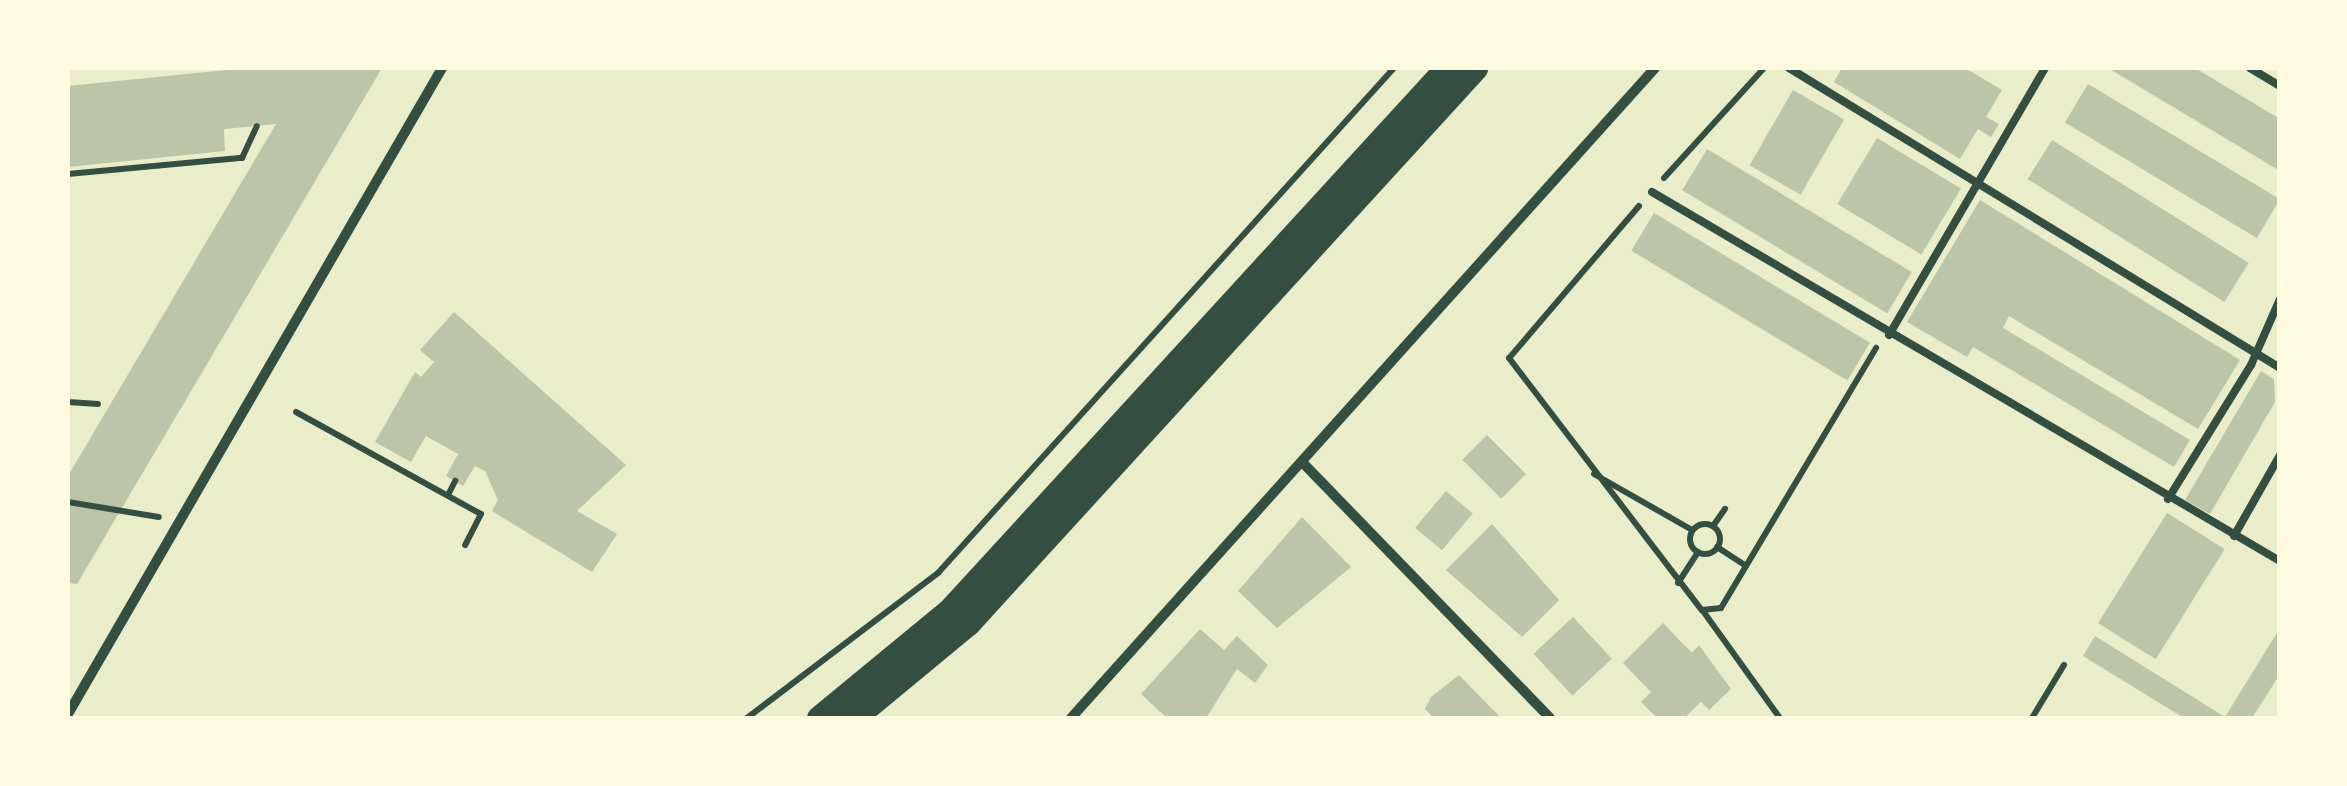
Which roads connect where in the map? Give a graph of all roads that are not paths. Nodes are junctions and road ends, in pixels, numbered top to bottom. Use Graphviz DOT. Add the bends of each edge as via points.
graph roads {
  1 [pos="442,68"];
  2 [pos="1447,68"];
  3 [pos="1476,68"];
  4 [pos="1656,68"];
  5 [pos="2045,68"];
  6 [pos="2250,68"];
  7 [pos="1790,70"];
  8 [pos="2280,86"];
  9 [pos="1981,178"];
  10 [pos="1652,192"];
  11 [pos="2280,299"];
  12 [pos="1887,334"];
  13 [pos="2255,350"];
  14 [pos="2280,368"];
  15 [pos="2280,455"];
  16 [pos="1302,463"];
  17 [pos="2168,499"];
  18 [pos="2234,536"];
  19 [pos="2280,561"];
  20 [pos="68,714"];
  21 [pos="820,718"];
  22 [pos="853,718"];
  23 [pos="1071,718"];
  24 [pos="1550,718"];
  1 -- 20 [label="street" via="184,524"];
  2 -- 21 [label="main road" via="950,610"];
  3 -- 22 [label="main road" via="968,623"];
  4 -- 16 [label="street"];
  5 -- 9 [label="lane"];
  6 -- 8 [label="lane"];
  7 -- 9 [label="lane"];
  9 -- 12 [label="lane"];
  9 -- 13 [label="lane"];
  10 -- 12 [label="lane"];
  11 -- 13 [label="lane"];
  12 -- 17 [label="lane"];
  13 -- 14 [label="lane"];
  13 -- 17 [label="lane"];
  15 -- 18 [label="lane"];
  16 -- 23 [label="street"];
  16 -- 24 [label="street"];
  17 -- 18 [label="lane"];
  18 -- 19 [label="lane"];
}
